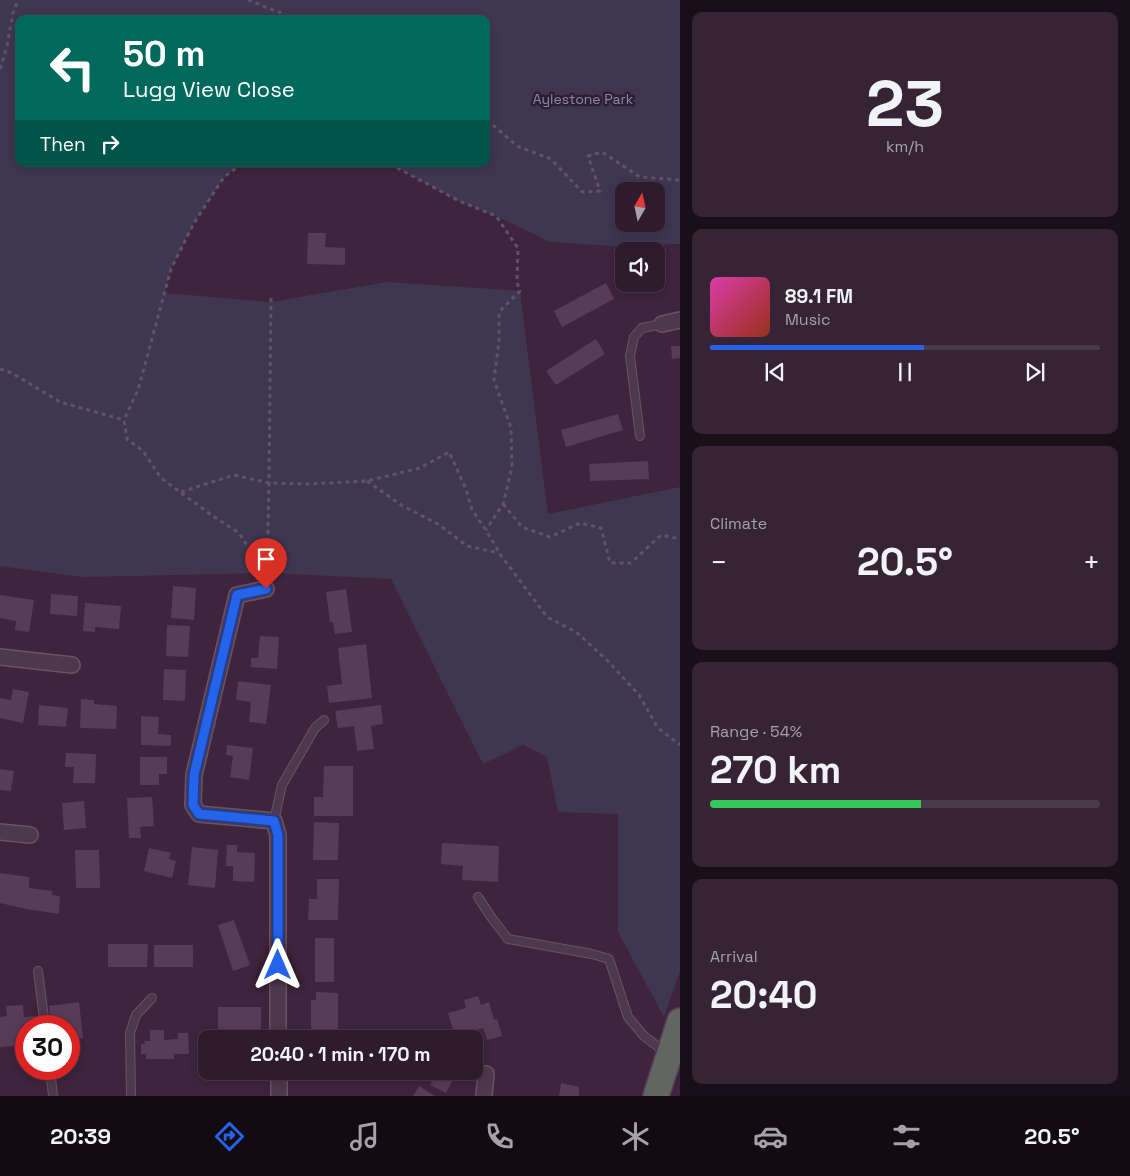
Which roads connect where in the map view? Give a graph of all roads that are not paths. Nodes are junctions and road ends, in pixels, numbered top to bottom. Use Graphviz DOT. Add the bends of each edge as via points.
graph roads {
  1 [pos="680,320"];
  2 [pos="662,324"];
  3 [pos="640,436"];
  4 [pos="267,583"];
  5 [pos="0,657"];
  6 [pos="72,665"];
  7 [pos="324,720"];
  8 [pos="274,821"];
  9 [pos="0,832"];
  10 [pos="30,835"];
  11 [pos="478,897"];
  12 [pos="38,971"];
  13 [pos="152,998"];
  14 [pos="44,1015"];
  15 [pos="680,1021"];
  16 [pos="278,1030"];
  17 [pos="669,1055"];
  18 [pos="486,1074"];
  19 [pos="51,1080"];
  20 [pos="279,1080"];
  21 [pos="53,1096"];
  22 [pos="131,1096"];
  23 [pos="279,1096"];
  24 [pos="484,1096"];
  25 [pos="656,1096"];
  1 -- 2 [label="street"];
  2 -- 3 [label="lane" via="642,328 634,337 630,356"];
  4 -- 8 [label="street" via="237,595 194,775 193,805 199,814"];
  5 -- 6 [label="street"];
  7 -- 8 [label="lane" via="315,728 282,785"];
  8 -- 16 [label="street" via="278,835"];
  9 -- 10 [label="street"];
  11 -- 17 [label="lane" via="508,939 609,959 628,1017 644,1036"];
  12 -- 14 [label="lane"];
  13 -- 22 [label="lane" via="136,1015 130,1034"];
  15 -- 17 [label="highway"];
  17 -- 25 [label="highway"];
  18 -- 24 [label="street"];
  19 -- 21 [label="lane"];
  20 -- 23 [label="street"];
}
